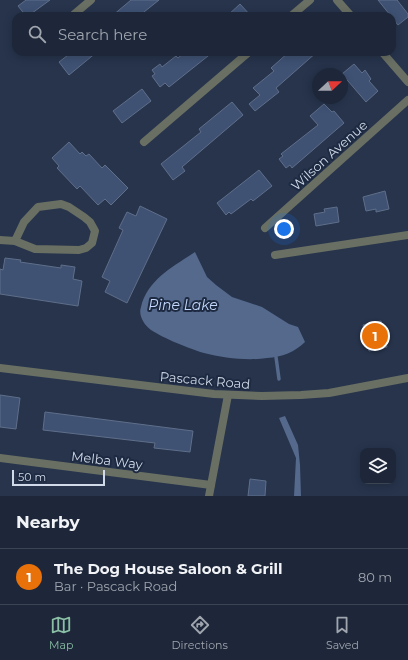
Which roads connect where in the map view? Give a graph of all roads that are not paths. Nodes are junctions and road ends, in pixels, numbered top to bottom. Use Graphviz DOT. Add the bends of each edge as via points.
graph roads {
  1 [pos="91,0"];
  2 [pos="310,0"];
  3 [pos="337,0"];
  4 [pos="77,12"];
  5 [pos="296,12"];
  6 [pos="348,12"];
  7 [pos="244,56"];
  8 [pos="385,56"];
  9 [pos="408,82"];
  10 [pos="408,100"];
  11 [pos="144,142"];
  12 [pos="265,228"];
  13 [pos="408,235"];
  14 [pos="0,240"];
  15 [pos="15,241"];
  16 [pos="275,255"];
  17 [pos="0,368"];
  18 [pos="408,378"];
  19 [pos="228,395"];
  20 [pos="0,458"];
  21 [pos="211,485"];
  22 [pos="209,496"];
  1 -- 4 [label="street"];
  2 -- 5 [label="street"];
  3 -- 6 [label="street"];
  7 -- 11 [label="street"];
  8 -- 9 [label="street"];
  10 -- 12 [label="street, Wilson Avenue"];
  13 -- 16 [label="street"];
  14 -- 15 [label="street"];
  15 -- 15 [label="street" via="35,249 79,250 92,243 95,231 84,217 61,204 38,208 24,222"];
  17 -- 19 [label="street, Pascack Road"];
  18 -- 19 [label="street, Pascack Road" via="308,395"];
  19 -- 21 [label="street"];
  20 -- 21 [label="street, Melba Way"];
  21 -- 22 [label="street"];
}
